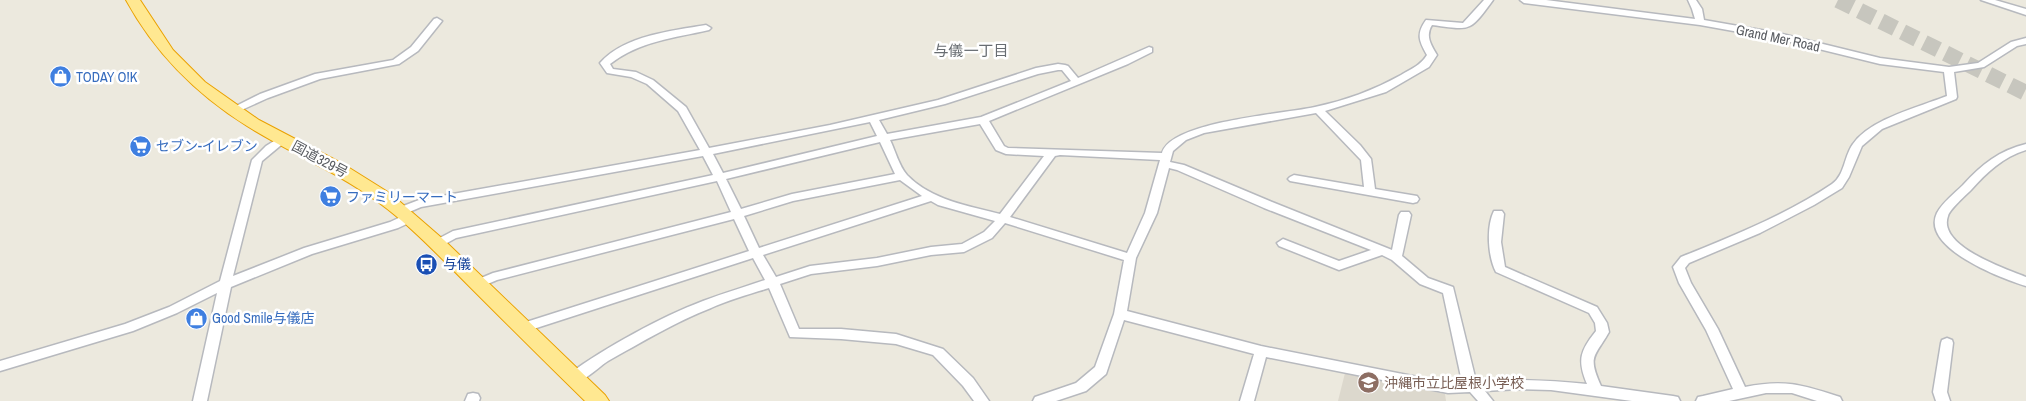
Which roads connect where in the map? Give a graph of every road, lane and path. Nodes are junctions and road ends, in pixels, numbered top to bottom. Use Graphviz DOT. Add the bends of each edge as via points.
graph roads {
  1 [pos="133,0"];
  2 [pos="1489,0"];
  3 [pos="1524,0"];
  4 [pos="1692,0"];
  5 [pos="1985,0"];
  6 [pos="2026,12"];
  7 [pos="437,21"];
  8 [pos="1700,22"];
  9 [pos="706,28"];
  10 [pos="2026,41"];
  11 [pos="1149,50"];
  12 [pos="1949,70"];
  13 [pos="1077,82"];
  14 [pos="233,110"];
  15 [pos="1318,110"];
  16 [pos="873,117"];
  17 [pos="983,120"];
  18 [pos="882,138"];
  19 [pos="282,139"];
  20 [pos="2026,147"];
  21 [pos="708,152"];
  22 [pos="1052,153"];
  23 [pos="1164,161"];
  24 [pos="902,176"];
  25 [pos="720,177"];
  26 [pos="1294,179"];
  27 [pos="1370,192"];
  28 [pos="931,197"];
  29 [pos="1413,199"];
  30 [pos="405,214"];
  31 [pos="739,214"];
  32 [pos="1498,214"];
  33 [pos="1406,215"];
  34 [pos="1003,219"];
  35 [pos="1283,243"];
  36 [pos="438,244"];
  37 [pos="1382,250"];
  38 [pos="756,253"];
  39 [pos="1396,257"];
  40 [pos="1130,258"];
  41 [pos="773,282"];
  42 [pos="2026,282"];
  43 [pos="225,284"];
  44 [pos="478,284"];
  45 [pos="1120,314"];
  46 [pos="524,327"];
  47 [pos="1947,343"];
  48 [pos="1260,351"];
  49 [pos="0,366"];
  50 [pos="574,378"];
  51 [pos="1475,387"];
  52 [pos="1596,391"];
  53 [pos="1741,392"];
  54 [pos="1944,400"];
  55 [pos="200,401"];
  56 [pos="598,401"];
  57 [pos="982,401"];
  58 [pos="1040,401"];
  59 [pos="1247,401"];
  60 [pos="1486,401"];
  61 [pos="1673,401"];
  62 [pos="1703,401"];
  63 [pos="1835,401"];
  1 -- 14 [label="highway, 国道329号" via="183,70"];
  2 -- 15 [label="street" via="1464,26 1429,22 1424,30 1425,42 1432,55 1426,65 1382,90"];
  3 -- 8 [label="street, Grand Mer Road"];
  4 -- 8 [label="street" via="1698,9"];
  5 -- 6 [label="street"];
  7 -- 14 [label="street" via="420,45 396,62 318,76"];
  8 -- 12 [label="street, Grand Mer Road" via="1778,36 1880,61"];
  9 -- 21 [label="street" via="634,45 605,63 610,71 632,74 650,82 682,109"];
  10 -- 12 [label="street, Grand Mer Road" via="2014,44 1981,65"];
  11 -- 13 [label="street"];
  12 -- 53 [label="street" via="1952,97 1878,127 1857,144 1838,184 1756,230 1685,260 1679,267"];
  13 -- 16 [label="street" via="1065,68 1058,67 941,102"];
  13 -- 17 [label="street"];
  14 -- 19 [label="highway, 国道329号"];
  15 -- 23 [label="street" via="1201,130 1182,138 1168,150"];
  15 -- 27 [label="street" via="1366,159"];
  16 -- 18 [label="street"];
  16 -- 21 [label="street"];
  17 -- 18 [label="street"];
  17 -- 22 [label="street" via="1000,148 1006,151"];
  18 -- 24 [label="street"];
  18 -- 25 [label="street"];
  19 -- 30 [label="highway, 国道329号" via="363,182"];
  19 -- 43 [label="street" via="257,160"];
  20 -- 42 [label="street" via="2013,149 1997,158 1942,214 1941,226 1963,252 1984,265"];
  21 -- 25 [label="street"];
  21 -- 30 [label="street" via="419,204"];
  22 -- 23 [label="street"];
  22 -- 34 [label="street"];
  23 -- 37 [label="street"];
  23 -- 40 [label="street" via="1151,213"];
  24 -- 28 [label="street"];
  24 -- 31 [label="street" via="792,198"];
  25 -- 31 [label="street"];
  25 -- 36 [label="street" via="454,235"];
  26 -- 27 [label="street"];
  27 -- 29 [label="street"];
  28 -- 34 [label="street"];
  28 -- 38 [label="street"];
  30 -- 36 [label="highway, 国道329号"];
  30 -- 43 [label="street" via="394,226 308,251"];
  31 -- 38 [label="street"];
  31 -- 44 [label="street" via="493,277"];
  32 -- 52 [label="street" via="1495,231 1500,269 1592,310 1602,323 1603,332 1588,350 1586,368"];
  33 -- 39 [label="street"];
  34 -- 40 [label="street"];
  34 -- 41 [label="street" via="988,235 964,248 810,270"];
  35 -- 37 [label="street" via="1339,266"];
  36 -- 44 [label="highway, 国道329号"];
  37 -- 39 [label="street"];
  38 -- 41 [label="street"];
  38 -- 46 [label="street" via="633,295"];
  39 -- 51 [label="street" via="1424,281 1449,290 1469,382"];
  40 -- 45 [label="street"];
  41 -- 50 [label="street" via="707,304 655,329 595,362"];
  41 -- 57 [label="street" via="795,334 896,339 938,352"];
  43 -- 49 [label="street" via="129,328"];
  43 -- 55 [label="street"];
  44 -- 46 [label="highway, 国道329号"];
  45 -- 48 [label="street"];
  45 -- 58 [label="street" via="1101,370 1081,387"];
  46 -- 50 [label="highway, 国道329号"];
  47 -- 54 [label="street" via="1940,392"];
  48 -- 51 [label="street" via="1448,388"];
  48 -- 59 [label="street"];
  50 -- 56 [label="highway, 国道329号"];
  51 -- 52 [label="street" via="1551,385"];
  51 -- 60 [label="street"];
  52 -- 61 [label="street"];
  53 -- 62 [label="street"];
  53 -- 63 [label="street" via="1792,388"];
}
